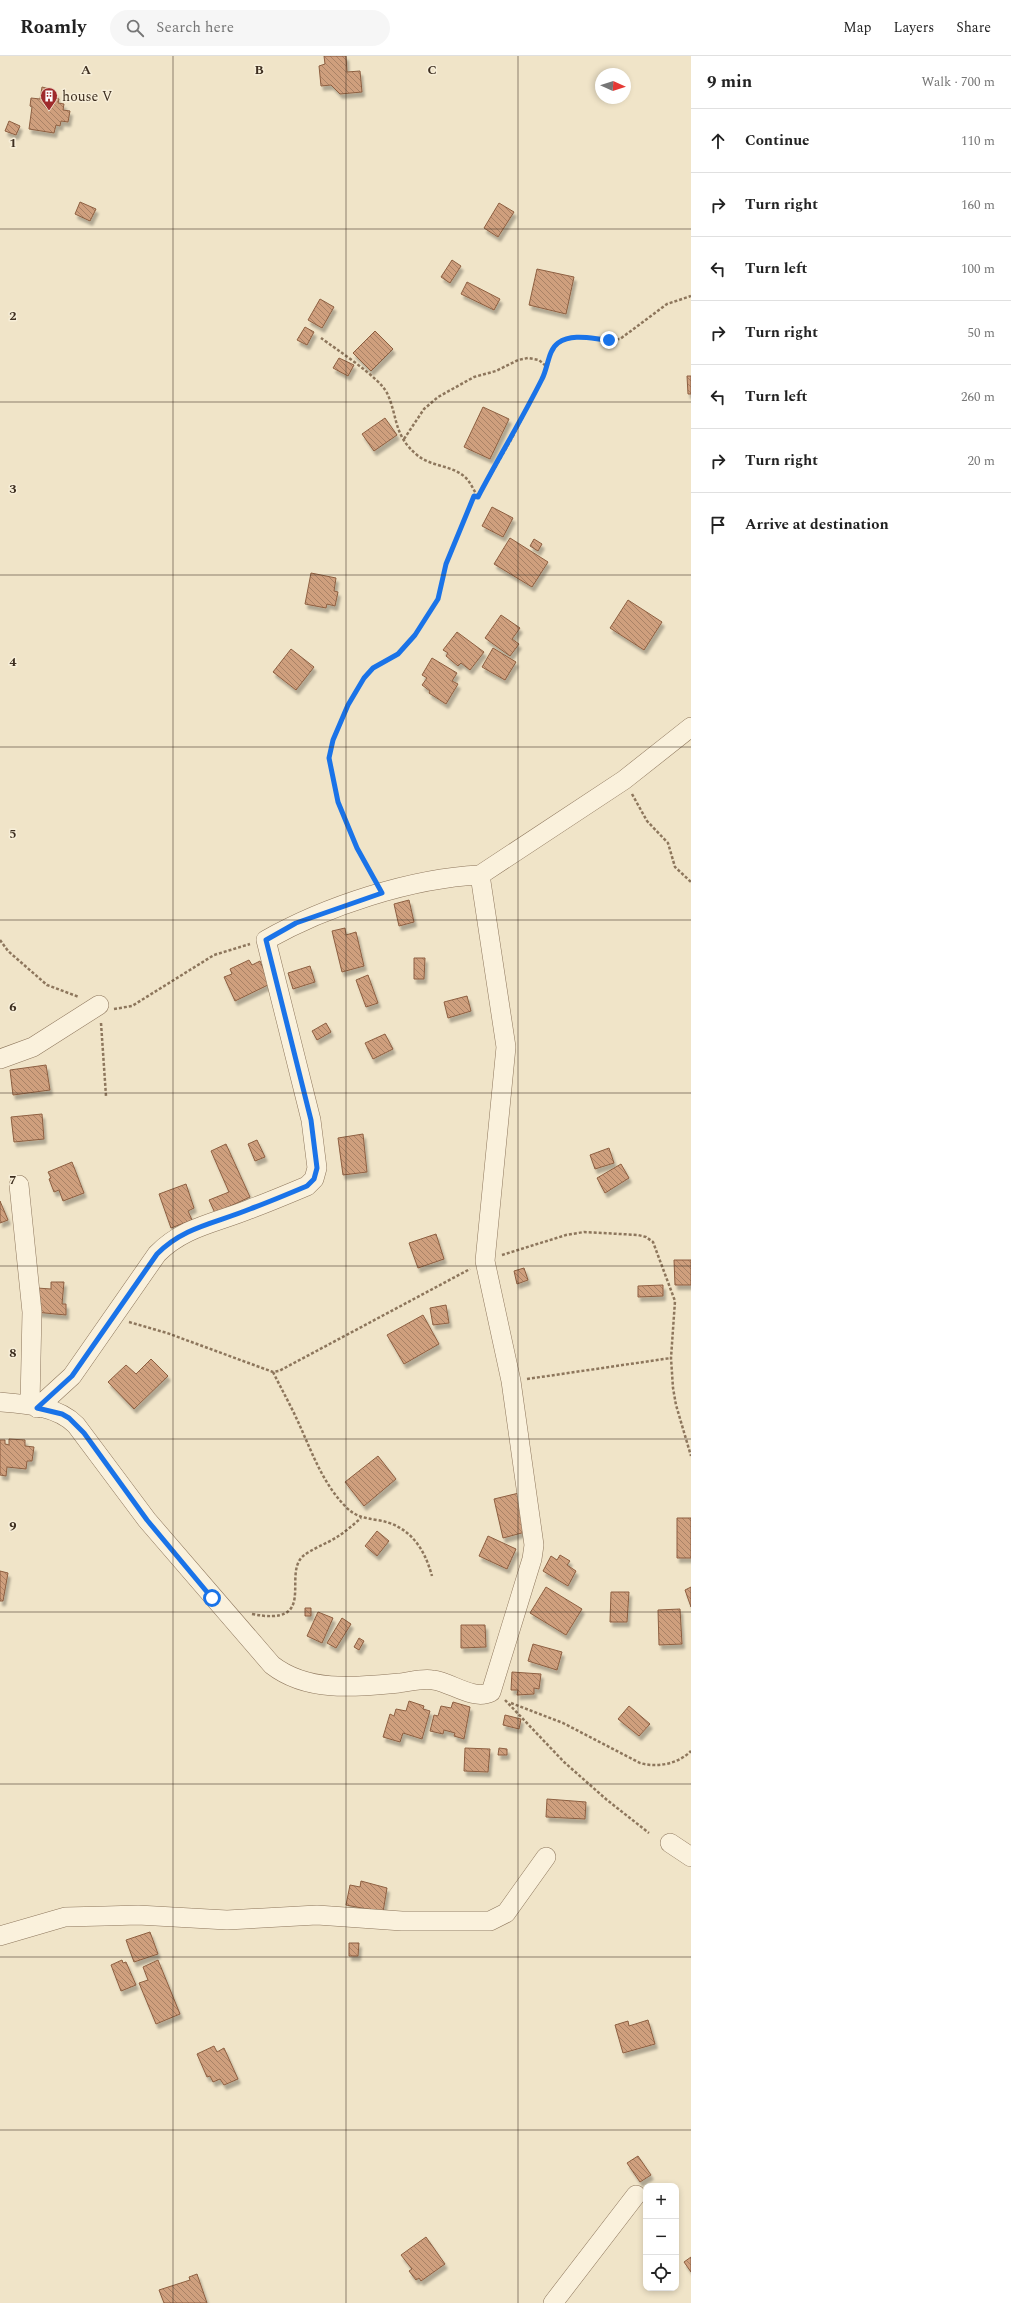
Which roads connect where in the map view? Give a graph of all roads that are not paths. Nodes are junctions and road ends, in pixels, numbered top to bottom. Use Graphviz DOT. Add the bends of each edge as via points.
graph roads {
  1 [pos="691,727"];
  2 [pos="480,875"];
  3 [pos="99,1005"];
  4 [pos="0,1059"];
  5 [pos="19,1185"];
  6 [pos="0,1402"];
  7 [pos="33,1406"];
  8 [pos="670,1843"];
  9 [pos="546,1857"];
  10 [pos="691,1857"];
  11 [pos="0,1936"];
  12 [pos="636,2196"];
  13 [pos="553,2303"];
  1 -- 2 [label="street" via="624,780"];
  2 -- 7 [label="street" via="454,876 382,893 296,923 266,940 311,1120 317,1168 314,1179 307,1186 286,1195 176,1237 157,1254 72,1376"];
  2 -- 7 [label="street" via="506,1047 485,1261 511,1381 534,1551 491,1692 479,1695 432,1680 350,1688 306,1681 280,1672 212,1598 147,1520 84,1433 65,1416"];
  3 -- 4 [label="street" via="33,1047"];
  5 -- 7 [label="street" via="32,1312"];
  6 -- 7 [label="street"];
  8 -- 10 [label="street"];
  9 -- 11 [label="street" via="506,1913 490,1920 402,1921 317,1915 227,1920 138,1915 65,1917"];
  12 -- 13 [label="street"];
}
